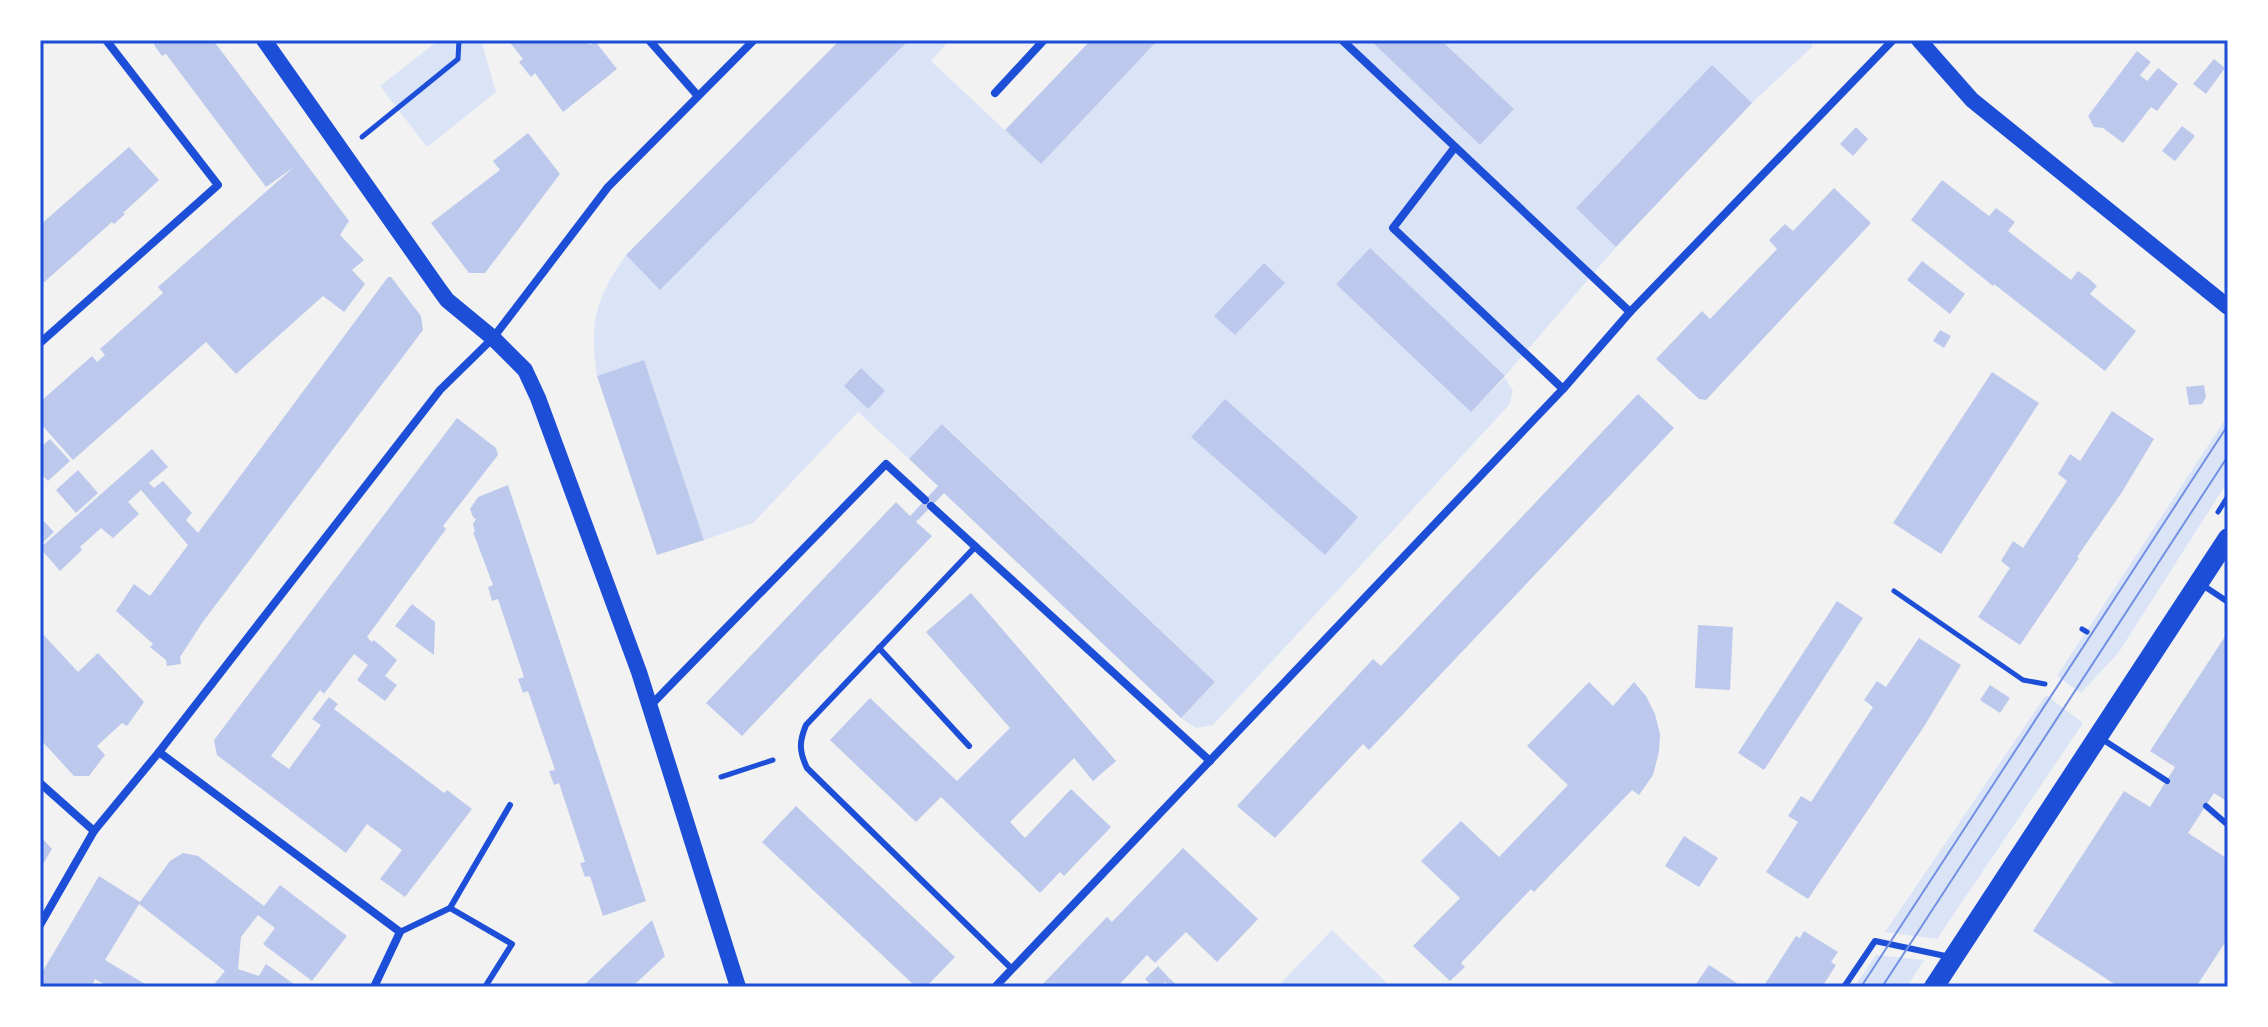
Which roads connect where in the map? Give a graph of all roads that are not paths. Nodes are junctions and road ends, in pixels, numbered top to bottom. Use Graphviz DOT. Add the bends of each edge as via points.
graph roads {
  1 [pos="106,40"];
  2 [pos="264,40"];
  3 [pos="649,40"];
  4 [pos="754,40"];
  5 [pos="1044,40"];
  6 [pos="1342,40"];
  7 [pos="1893,40"];
  8 [pos="1919,40"];
  9 [pos="995,93"];
  10 [pos="698,96"];
  11 [pos="1455,147"];
  12 [pos="2228,307"];
  13 [pos="1630,312"];
  14 [pos="493,338"];
  15 [pos="40,343"];
  16 [pos="1563,389"];
  17 [pos="2228,538"];
  18 [pos="976,546"];
  19 [pos="2199,582"];
  20 [pos="2228,602"];
  21 [pos="879,648"];
  22 [pos="650,706"];
  23 [pos="2098,736"];
  24 [pos="969,746"];
  25 [pos="159,752"];
  26 [pos="1210,761"];
  27 [pos="2167,781"];
  28 [pos="40,783"];
  29 [pos="510,805"];
  30 [pos="2206,806"];
  31 [pos="2228,825"];
  32 [pos="94,831"];
  33 [pos="450,908"];
  34 [pos="40,925"];
  35 [pos="400,932"];
  36 [pos="1953,957"];
  37 [pos="1012,969"];
  38 [pos="374,987"];
  39 [pos="485,987"];
  40 [pos="738,987"];
  41 [pos="995,987"];
  42 [pos="1844,987"];
  43 [pos="1934,987"];
  1 -- 15 [label="street" via="218,185"];
  2 -- 14 [label="main road" via="447,300"];
  3 -- 10 [label="street"];
  4 -- 10 [label="street"];
  5 -- 9 [label="street"];
  6 -- 11 [label="street"];
  7 -- 13 [label="street"];
  8 -- 12 [label="main road" via="1972,100"];
  10 -- 14 [label="street" via="608,187"];
  11 -- 13 [label="street"];
  11 -- 16 [label="street" via="1393,228"];
  13 -- 16 [label="street"];
  14 -- 22 [label="main road" via="525,370 538,398"];
  14 -- 25 [label="street" via="440,390"];
  16 -- 26 [label="street"];
  17 -- 19 [label="main road"];
  18 -- 21 [label="lane"];
  18 -- 22 [label="street" via="886,464"];
  18 -- 26 [label="street"];
  19 -- 20 [label="lane"];
  19 -- 23 [label="main road"];
  21 -- 24 [label="lane"];
  21 -- 37 [label="lane" via="806,725 799,752 807,768"];
  22 -- 40 [label="main road"];
  23 -- 27 [label="lane"];
  23 -- 36 [label="main road"];
  25 -- 32 [label="street"];
  25 -- 35 [label="street"];
  26 -- 37 [label="street"];
  28 -- 32 [label="street"];
  29 -- 33 [label="lane"];
  30 -- 31 [label="lane"];
  32 -- 34 [label="street"];
  33 -- 35 [label="lane"];
  33 -- 39 [label="lane" via="512,944"];
  35 -- 38 [label="street"];
  36 -- 42 [label="lane" via="1875,941"];
  36 -- 43 [label="main road"];
  37 -- 41 [label="street"];
}
